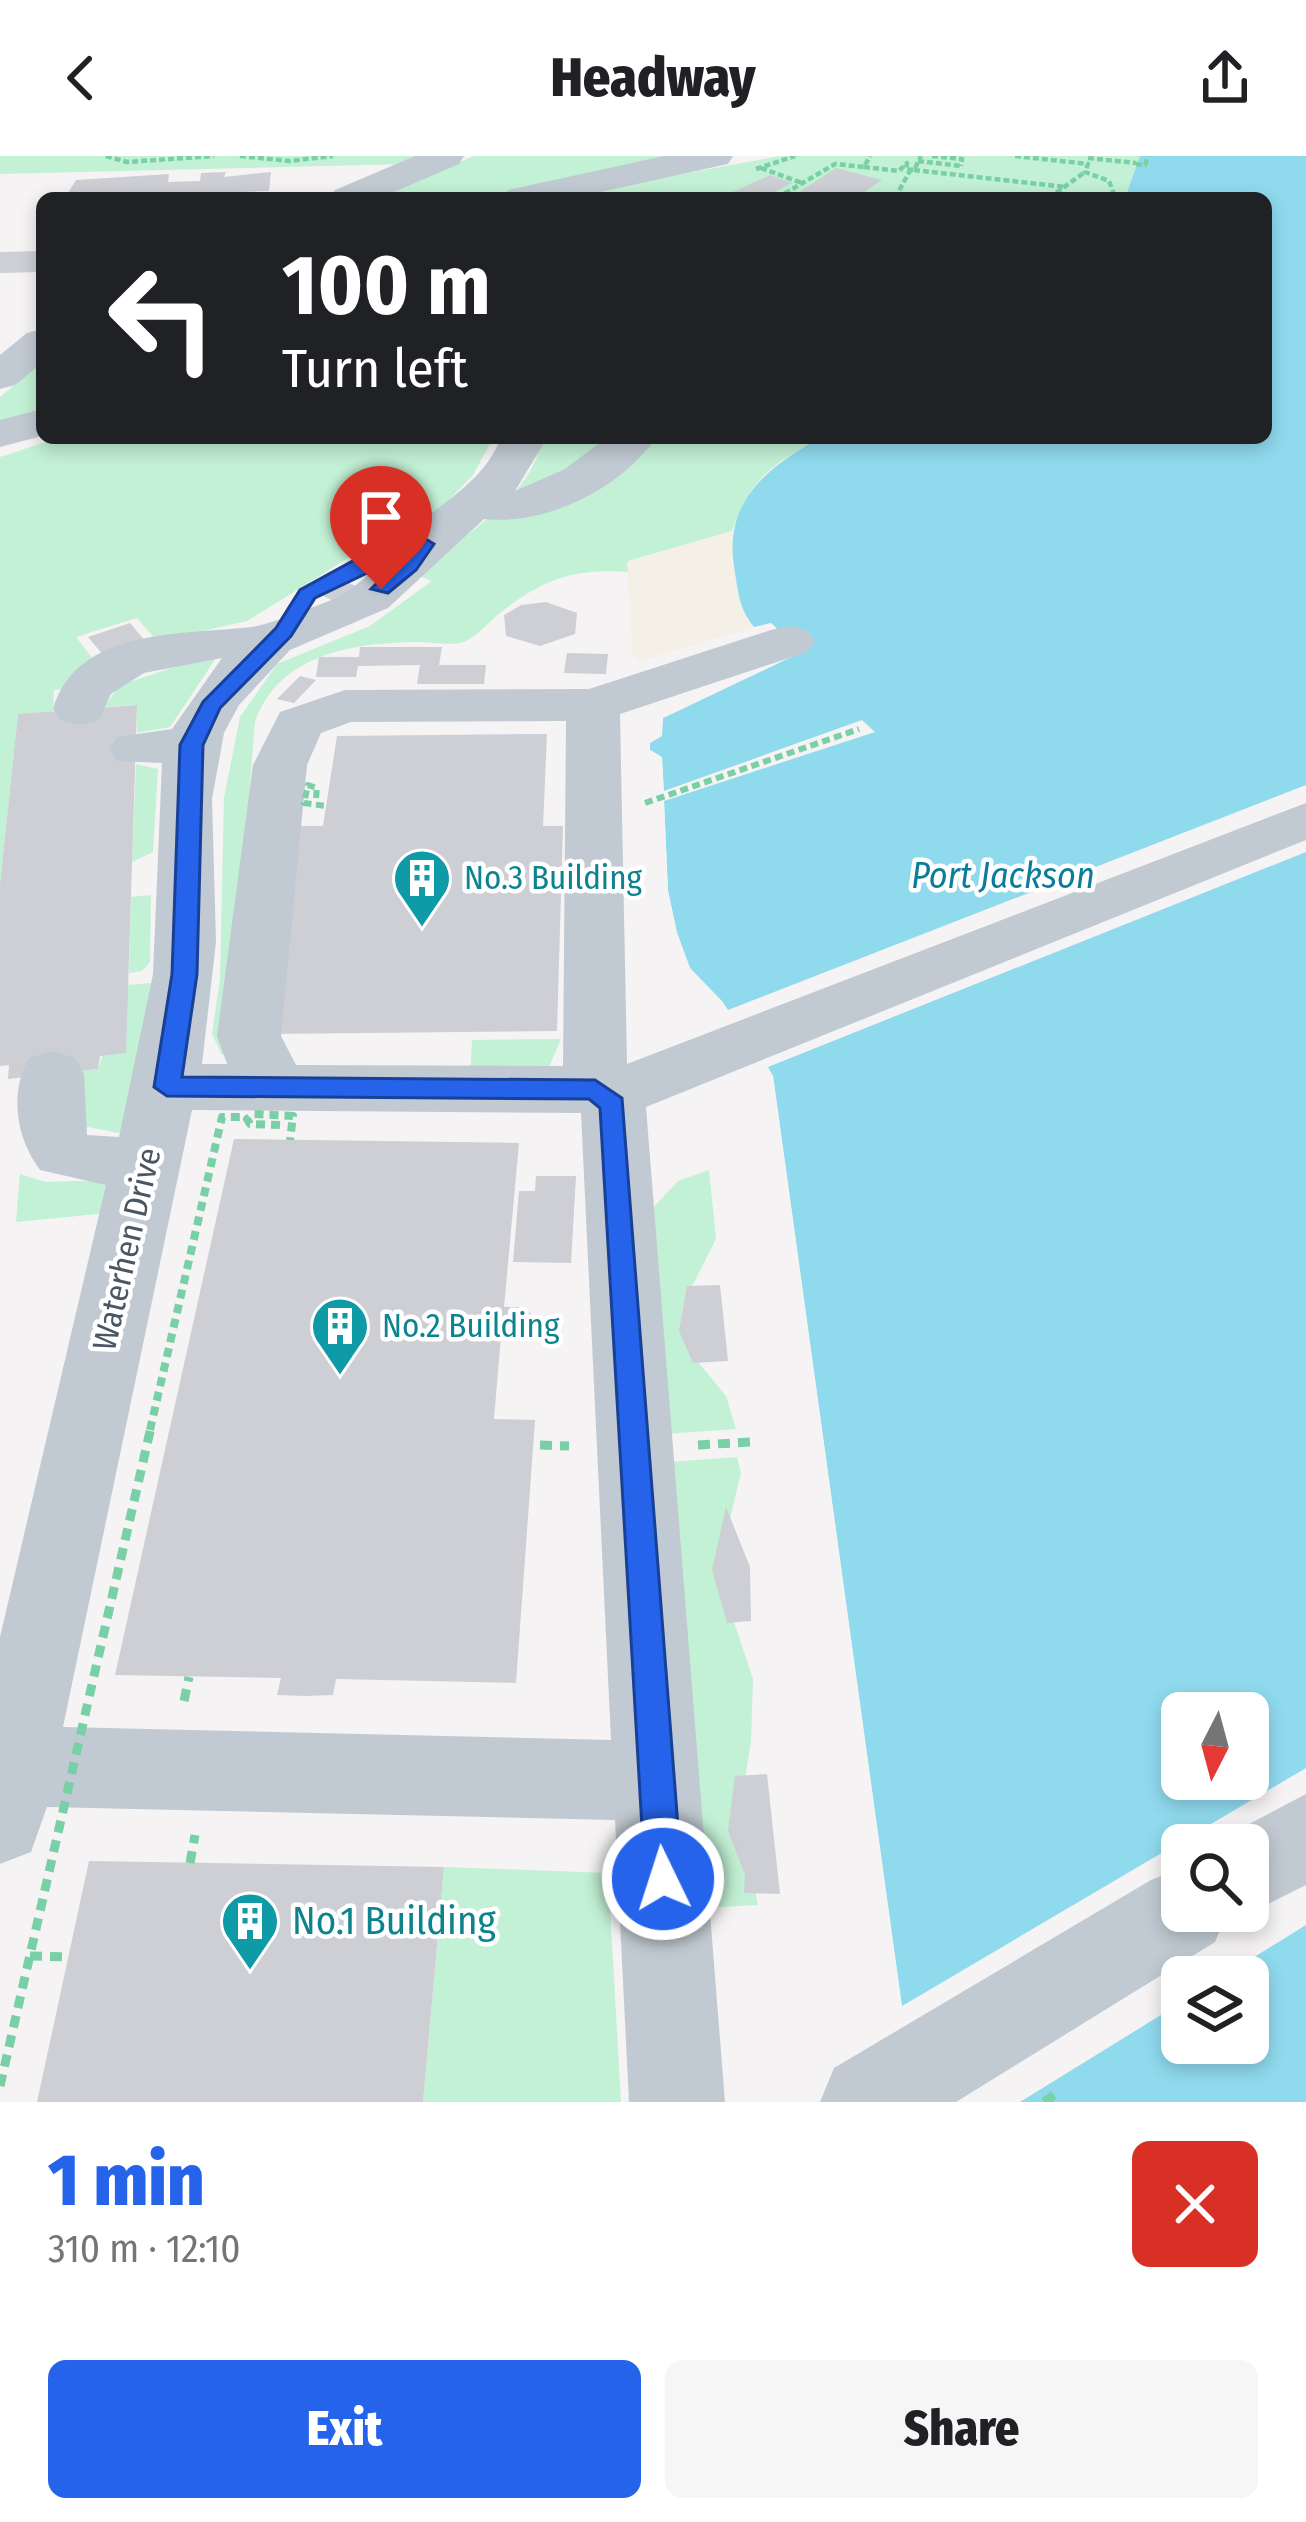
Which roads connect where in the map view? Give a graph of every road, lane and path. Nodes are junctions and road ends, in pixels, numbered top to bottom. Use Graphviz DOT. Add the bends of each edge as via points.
graph roads {
  1 [pos="106,156"];
  2 [pos="214,156"];
  3 [pos="240,156"];
  4 [pos="333,156"];
  5 [pos="446,156"];
  6 [pos="715,156"];
  7 [pos="848,156"];
  8 [pos="871,156"];
  9 [pos="932,156"];
  10 [pos="941,156"];
  11 [pos="968,156"];
  12 [pos="1015,156"];
  13 [pos="1115,156"];
  14 [pos="1148,156"];
  15 [pos="1039,157"];
  16 [pos="920,159"];
  17 [pos="1087,159"];
  18 [pos="1138,160"];
  19 [pos="835,164"];
  20 [pos="961,166"];
  21 [pos="760,167"];
  22 [pos="864,167"];
  23 [pos="912,169"];
  24 [pos="933,172"];
  25 [pos="1085,172"];
  26 [pos="958,175"];
  27 [pos="802,183"];
  28 [pos="1065,187"];
  29 [pos="362,192"];
  30 [pos="549,192"];
  31 [pos="787,192"];
  32 [pos="899,192"];
  33 [pos="1058,192"];
  34 [pos="1113,192"];
  35 [pos="36,424"];
  36 [pos="0,434"];
  37 [pos="522,444"];
  38 [pos="626,444"];
  39 [pos="478,504"];
  40 [pos="276,637"];
  41 [pos="789,641"];
  42 [pos="82,698"];
  43 [pos="593,705"];
  44 [pos="860,729"];
  45 [pos="316,799"];
  46 [pos="644,803"];
  47 [pos="326,806"];
  48 [pos="1306,820"];
  49 [pos="52,1074"];
  50 [pos="167,1087"];
  51 [pos="601,1093"];
  52 [pos="272,1117"];
  53 [pos="145,1162"];
  54 [pos="657,1780"];
  55 [pos="6,1794"];
  56 [pos="1306,1836"];
  57 [pos="1269,1858"];
  58 [pos="1161,1924"];
  59 [pos="30,1956"];
  60 [pos="68,1958"];
  61 [pos="0,2086"];
  62 [pos="677,2102"];
  63 [pos="868,2102"];
  1 -- 2 [label="path"];
  3 -- 4 [label="path"];
  5 -- 29 [label="street"];
  6 -- 30 [label="street"];
  7 -- 19 [label="path"];
  8 -- 22 [label="path"];
  9 -- 20 [label="path, bridge" via="962,159"];
  10 -- 24 [label="path"];
  11 -- 20 [label="path, bridge"];
  12 -- 15 [label="path"];
  13 -- 18 [label="path"];
  14 -- 18 [label="path" via="1145,165"];
  15 -- 17 [label="path"];
  16 -- 20 [label="path"];
  16 -- 23 [label="path"];
  17 -- 18 [label="path"];
  17 -- 25 [label="path"];
  19 -- 22 [label="path"];
  19 -- 27 [label="path"];
  20 -- 26 [label="path"];
  21 -- 27 [label="path"];
  22 -- 23 [label="path"];
  23 -- 24 [label="path"];
  23 -- 32 [label="path"];
  24 -- 26 [label="path"];
  25 -- 28 [label="path"];
  25 -- 34 [label="path" via="1109,181"];
  26 -- 28 [label="path"];
  27 -- 31 [label="path"];
  28 -- 33 [label="path"];
  35 -- 36 [label="street"];
  37 -- 39 [label="street, Waterhen Drive"];
  38 -- 39 [label="street" via="538,501 506,510"];
  39 -- 40 [label="street, Waterhen Drive" via="357,607"];
  40 -- 42 [label="street" via="200,643 121,663"];
  40 -- 50 [label="street, Waterhen Drive" via="164,747 159,877 184,974"];
  41 -- 43 [label="street"];
  43 -- 51 [label="street"];
  43 -- 52 [label="street" via="395,706 320,711 299,723 283,754 249,1036"];
  44 -- 46 [label="path"];
  45 -- 47 [label="path, bridge" via="317,788 308,785 304,803"];
  48 -- 51 [label="street"];
  49 -- 53 [label="street" via="54,1148 66,1156"];
  50 -- 52 [label="street"];
  50 -- 53 [label="street, Waterhen Drive"];
  51 -- 52 [label="street"];
  51 -- 54 [label="street" via="615,1118"];
  52 -- 52 [label="path, bridge" via="292,1116 254,1114 247,1119"];
  52 -- 59 [label="path, bridge" via="222,1117"];
  53 -- 55 [label="street, Waterhen Drive"];
  54 -- 55 [label="street"];
  54 -- 62 [label="street"];
  56 -- 57 [label="street"];
  58 -- 63 [label="street"];
  59 -- 60 [label="path"];
  59 -- 61 [label="path, bridge"];
}
